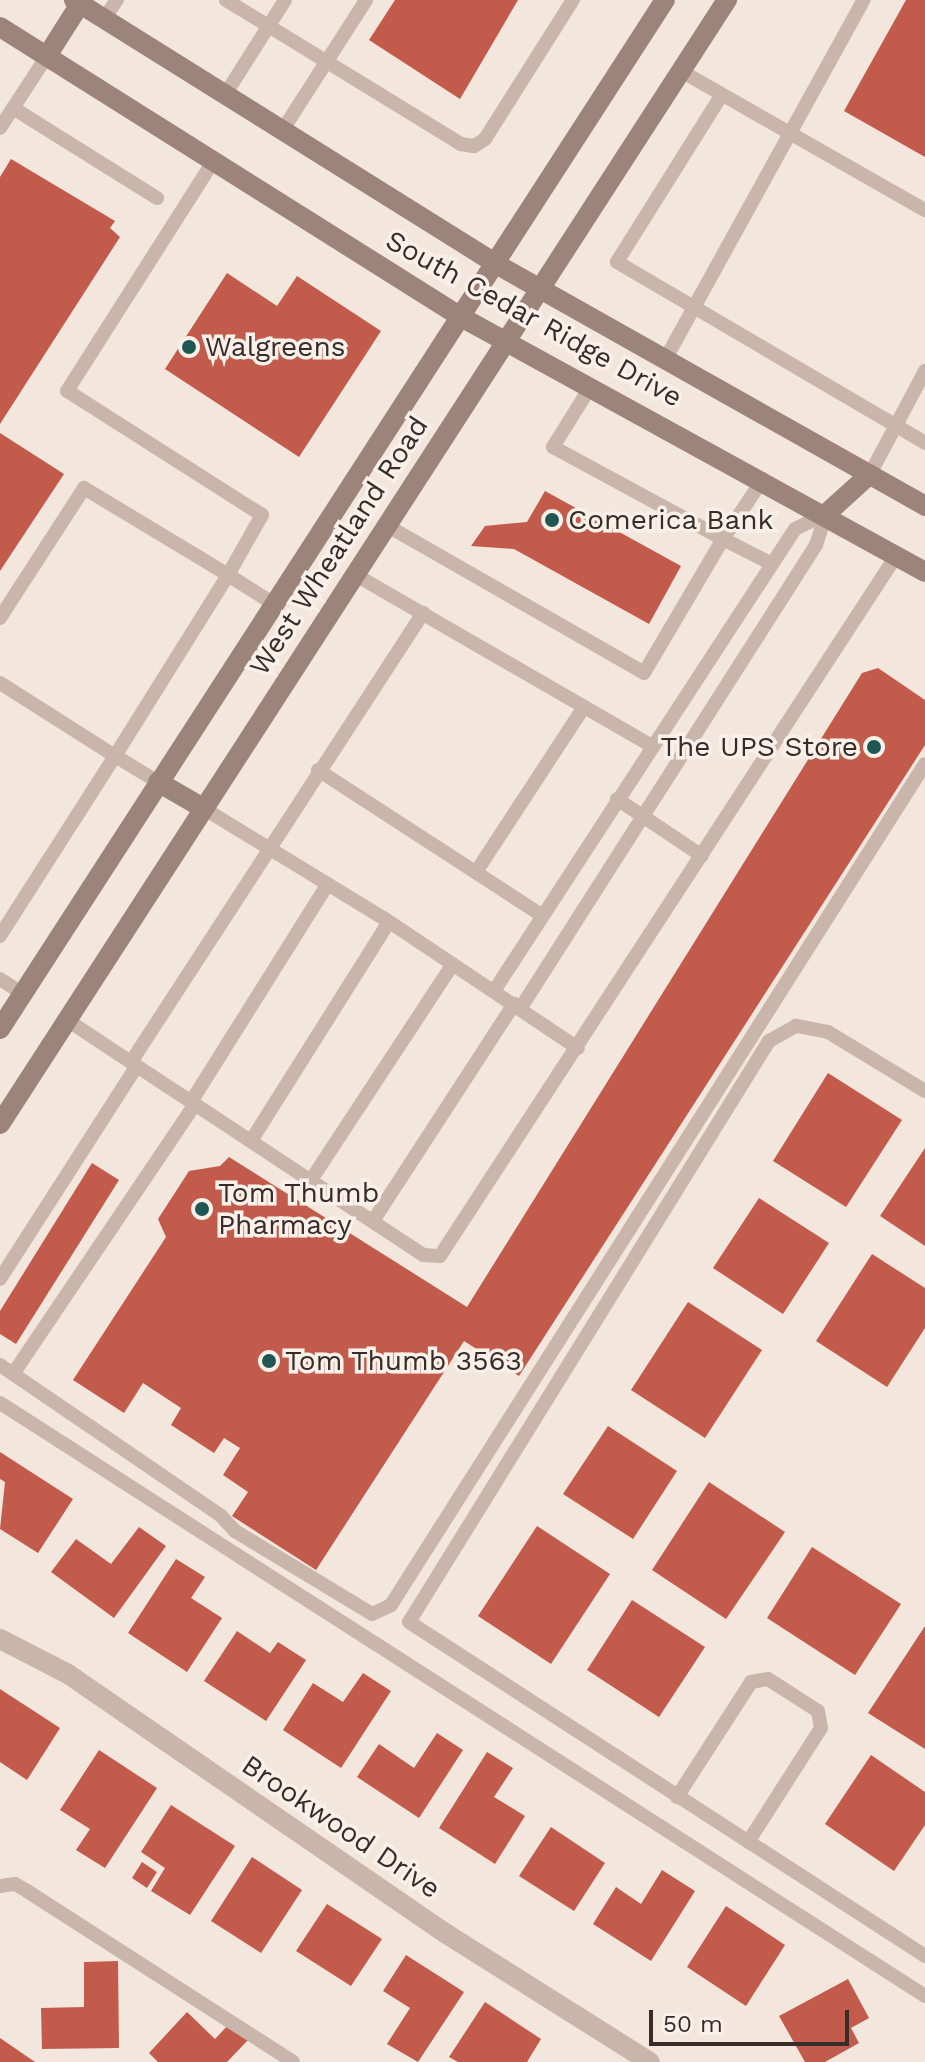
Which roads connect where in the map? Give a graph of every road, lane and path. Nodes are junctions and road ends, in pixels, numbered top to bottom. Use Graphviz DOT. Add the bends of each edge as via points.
graph roads {
  1 [pos="117,0"];
  2 [pos="226,0"];
  3 [pos="285,0"];
  4 [pos="366,0"];
  5 [pos="573,0"];
  6 [pos="665,0"];
  7 [pos="727,0"];
  8 [pos="864,0"];
  9 [pos="77,2"];
  10 [pos="104,19"];
  11 [pos="268,27"];
  12 [pos="2,33"];
  13 [pos="47,56"];
  14 [pos="326,62"];
  15 [pos="681,71"];
  16 [pos="225,95"];
  17 [pos="721,96"];
  18 [pos="13,108"];
  19 [pos="0,128"];
  20 [pos="282,131"];
  21 [pos="787,135"];
  22 [pos="213,162"];
  23 [pos="157,198"];
  24 [pos="925,210"];
  25 [pos="496,264"];
  26 [pos="541,288"];
  27 [pos="695,305"];
  28 [pos="461,317"];
  29 [pos="506,339"];
  30 [pos="666,358"];
  31 [pos="925,371"];
  32 [pos="591,386"];
  33 [pos="895,427"];
  34 [pos="925,443"];
  35 [pos="870,474"];
  36 [pos="763,479"];
  37 [pos="925,506"];
  38 [pos="826,514"];
  39 [pos="386,525"];
  40 [pos="723,539"];
  41 [pos="896,556"];
  42 [pos="772,564"];
  43 [pos="925,572"];
  44 [pos="354,574"];
  45 [pos="228,575"];
  46 [pos="274,604"];
  47 [pos="423,613"];
  48 [pos="0,618"];
  49 [pos="0,683"];
  50 [pos="584,707"];
  51 [pos="652,746"];
  52 [pos="115,756"];
  53 [pos="925,764"];
  54 [pos="318,770"];
  55 [pos="158,782"];
  56 [pos="617,799"];
  57 [pos="203,808"];
  58 [pos="643,816"];
  59 [pos="267,846"];
  60 [pos="702,856"];
  61 [pos="476,872"];
  62 [pos="328,884"];
  63 [pos="540,914"];
  64 [pos="389,922"];
  65 [pos="0,936"];
  66 [pos="453,964"];
  67 [pos="0,979"];
  68 [pos="494,991"];
  69 [pos="23,994"];
  70 [pos="517,1006"];
  71 [pos="67,1020"];
  72 [pos="0,1029"];
  73 [pos="578,1048"];
  74 [pos="134,1064"];
  75 [pos="925,1091"];
  76 [pos="193,1103"];
  77 [pos="0,1124"];
  78 [pos="251,1141"];
  79 [pos="311,1180"];
  80 [pos="373,1221"];
  81 [pos="0,1279"];
  82 [pos="0,1365"];
  83 [pos="13,1374"];
  84 [pos="0,1403"];
  85 [pos="0,1639"];
  86 [pos="677,1797"];
  87 [pos="748,1842"];
  88 [pos="0,1886"];
  89 [pos="925,1956"];
  90 [pos="925,1996"];
  91 [pos="293,2062"];
  92 [pos="650,2062"];
  1 -- 10 [label="lane"];
  2 -- 11 [label="lane"];
  3 -- 11 [label="lane"];
  4 -- 14 [label="lane"];
  5 -- 14 [label="lane" via="485,139 474,146 461,144"];
  6 -- 25 [label="main road, West Wheatland Road"];
  7 -- 15 [label="main road, West Wheatland Road"];
  8 -- 21 [label="lane"];
  9 -- 10 [label="main road, South Cedar Ridge Drive"];
  9 -- 13 [label="main road"];
  10 -- 16 [label="main road, South Cedar Ridge Drive"];
  11 -- 14 [label="lane"];
  11 -- 16 [label="lane"];
  12 -- 13 [label="main road, South Cedar Ridge Drive"];
  13 -- 18 [label="lane"];
  13 -- 22 [label="main road, South Cedar Ridge Drive"];
  14 -- 20 [label="lane"];
  15 -- 17 [label="lane"];
  15 -- 26 [label="main road, West Wheatland Road"];
  16 -- 20 [label="main road, South Cedar Ridge Drive"];
  17 -- 21 [label="lane"];
  17 -- 27 [label="lane" via="617,262"];
  18 -- 19 [label="lane"];
  18 -- 23 [label="lane"];
  20 -- 25 [label="main road, South Cedar Ridge Drive"];
  21 -- 24 [label="lane"];
  21 -- 27 [label="lane"];
  22 -- 28 [label="main road, South Cedar Ridge Drive"];
  22 -- 45 [label="lane" via="67,391 262,515"];
  25 -- 26 [label="main road, South Cedar Ridge Drive"];
  25 -- 28 [label="main road, West Wheatland Road"];
  26 -- 29 [label="main road, West Wheatland Road"];
  26 -- 30 [label="main road, South Cedar Ridge Drive"];
  27 -- 30 [label="lane"];
  27 -- 33 [label="lane"];
  28 -- 29 [label="main road, South Cedar Ridge Drive"];
  28 -- 46 [label="main road, West Wheatland Road"];
  29 -- 32 [label="main road, South Cedar Ridge Drive"];
  29 -- 39 [label="main road, West Wheatland Road"];
  30 -- 35 [label="main road, South Cedar Ridge Drive"];
  31 -- 33 [label="lane"];
  32 -- 36 [label="main road, South Cedar Ridge Drive"];
  32 -- 40 [label="lane" via="553,447"];
  33 -- 34 [label="lane"];
  33 -- 35 [label="lane"];
  35 -- 37 [label="main road, South Cedar Ridge Drive"];
  35 -- 38 [label="main road"];
  36 -- 38 [label="main road, South Cedar Ridge Drive"];
  36 -- 40 [label="lane"];
  38 -- 41 [label="main road, South Cedar Ridge Drive"];
  38 -- 42 [label="lane" via="795,529"];
  38 -- 58 [label="lane" via="816,545"];
  39 -- 40 [label="lane" via="644,673"];
  39 -- 44 [label="main road, West Wheatland Road"];
  40 -- 42 [label="lane"];
  41 -- 43 [label="main road, South Cedar Ridge Drive"];
  41 -- 60 [label="lane"];
  42 -- 51 [label="lane"];
  44 -- 47 [label="lane"];
  44 -- 57 [label="main road, West Wheatland Road"];
  45 -- 46 [label="lane"];
  45 -- 48 [label="lane" via="84,488"];
  45 -- 52 [label="lane"];
  46 -- 55 [label="main road, West Wheatland Road"];
  47 -- 50 [label="lane"];
  47 -- 54 [label="lane"];
  49 -- 52 [label="lane"];
  50 -- 51 [label="lane"];
  50 -- 61 [label="lane"];
  51 -- 56 [label="lane"];
  52 -- 55 [label="lane"];
  52 -- 65 [label="lane"];
  53 -- 83 [label="lane" via="391,1605 372,1614 235,1531 221,1516"];
  54 -- 59 [label="lane"];
  54 -- 61 [label="lane"];
  55 -- 57 [label="main road"];
  55 -- 69 [label="main road, West Wheatland Road"];
  56 -- 58 [label="lane"];
  56 -- 63 [label="lane"];
  57 -- 59 [label="lane"];
  57 -- 71 [label="main road, West Wheatland Road"];
  58 -- 60 [label="lane"];
  58 -- 70 [label="lane"];
  59 -- 62 [label="lane"];
  59 -- 74 [label="lane"];
  60 -- 73 [label="lane"];
  61 -- 63 [label="lane"];
  62 -- 64 [label="lane"];
  62 -- 76 [label="lane"];
  63 -- 68 [label="lane"];
  64 -- 66 [label="lane"];
  64 -- 78 [label="lane"];
  66 -- 68 [label="lane"];
  66 -- 79 [label="lane"];
  67 -- 69 [label="lane"];
  68 -- 70 [label="lane"];
  69 -- 72 [label="main road, West Wheatland Road"];
  70 -- 73 [label="lane"];
  70 -- 80 [label="lane"];
  71 -- 74 [label="lane"];
  71 -- 77 [label="main road, West Wheatland Road"];
  73 -- 80 [label="lane" via="440,1256 424,1255"];
  74 -- 76 [label="lane"];
  74 -- 81 [label="lane"];
  75 -- 86 [label="lane" via="828,1032 796,1026 769,1041 409,1622"];
  76 -- 78 [label="lane"];
  76 -- 83 [label="lane"];
  78 -- 79 [label="lane"];
  79 -- 80 [label="lane"];
  82 -- 83 [label="lane"];
  84 -- 90 [label="lane"];
  85 -- 92 [label="street, Brookwood Drive" via="68,1674 445,1933"];
  86 -- 87 [label="lane"];
  86 -- 87 [label="lane" via="751,1682 768,1679 818,1711 821,1728"];
  87 -- 89 [label="lane"];
  88 -- 91 [label="lane" via="15,1884 27,1891"];
}
